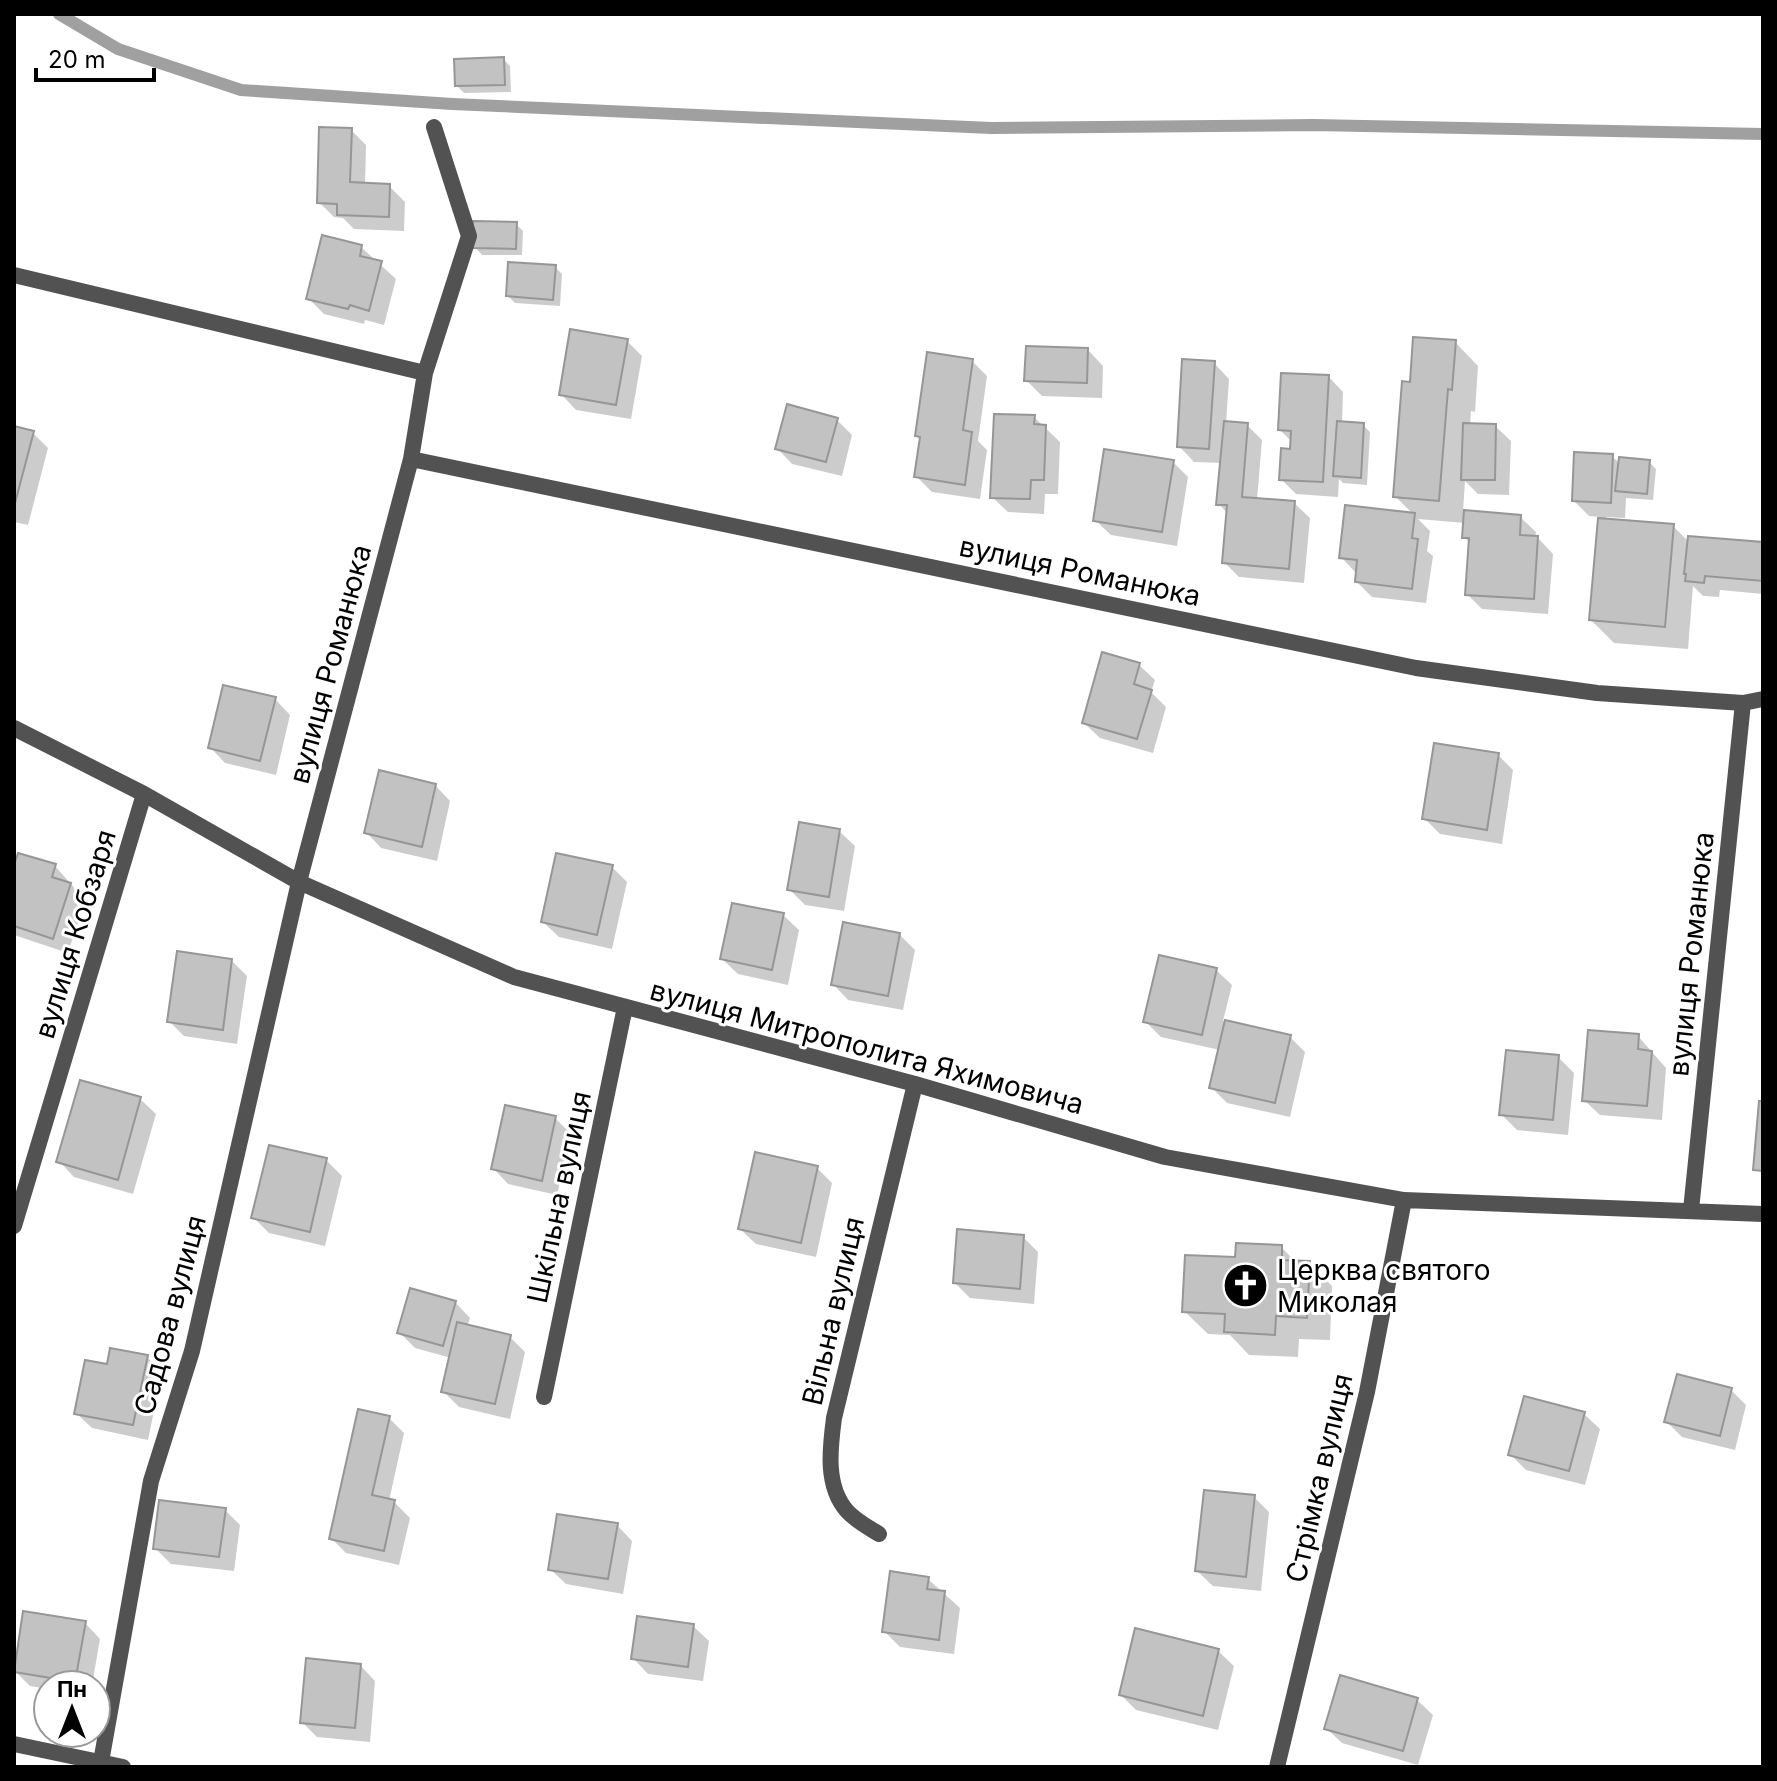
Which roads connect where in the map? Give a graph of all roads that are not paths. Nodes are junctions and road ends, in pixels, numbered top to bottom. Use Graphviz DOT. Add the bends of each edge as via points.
graph roads {
  1 [pos="434,127"];
  2 [pos="14,275"];
  3 [pos="425,373"];
  4 [pos="411,459"];
  5 [pos="1763,699"];
  6 [pos="1743,703"];
  7 [pos="14,728"];
  8 [pos="144,794"];
  9 [pos="299,882"];
  10 [pos="625,1007"];
  11 [pos="915,1084"];
  12 [pos="1404,1200"];
  13 [pos="1691,1210"];
  14 [pos="1763,1214"];
  15 [pos="14,1226"];
  16 [pos="544,1397"];
  17 [pos="879,1534"];
  18 [pos="14,1744"];
  19 [pos="101,1762"];
  20 [pos="123,1767"];
  21 [pos="1277,1767"];
  1 -- 3 [label="street, вулиця Романюка" via="469,236"];
  2 -- 3 [label="street"];
  3 -- 4 [label="street, вулиця Романюка"];
  4 -- 6 [label="street, вулиця Романюка" via="1416,668 1597,693"];
  4 -- 9 [label="street, вулиця Романюка"];
  5 -- 6 [label="street, вулиця Романюка"];
  6 -- 13 [label="street, вулиця Романюка"];
  7 -- 8 [label="street, вулиця Митрополита Яхимовича"];
  8 -- 9 [label="street, вулиця Митрополита Яхимовича"];
  8 -- 15 [label="street, вулиця Кобзаря"];
  9 -- 10 [label="street, вулиця Митрополита Яхимовича" via="514,977"];
  9 -- 19 [label="street, Садова вулиця" via="192,1351 151,1481"];
  10 -- 11 [label="street, вулиця Митрополита Яхимовича"];
  10 -- 16 [label="street, Шкільна вулиця"];
  11 -- 12 [label="street, вулиця Митрополита Яхимовича" via="1165,1157"];
  11 -- 17 [label="street, Вільна вулиця" via="832,1434 837,1495 846,1510"];
  12 -- 13 [label="street, вулиця Митрополита Яхимовича"];
  12 -- 21 [label="street, Стрімка вулиця" via="1367,1392"];
  13 -- 14 [label="street, вулиця Митрополита Яхимовича"];
  18 -- 19 [label="street"];
  19 -- 20 [label="street"];
}
